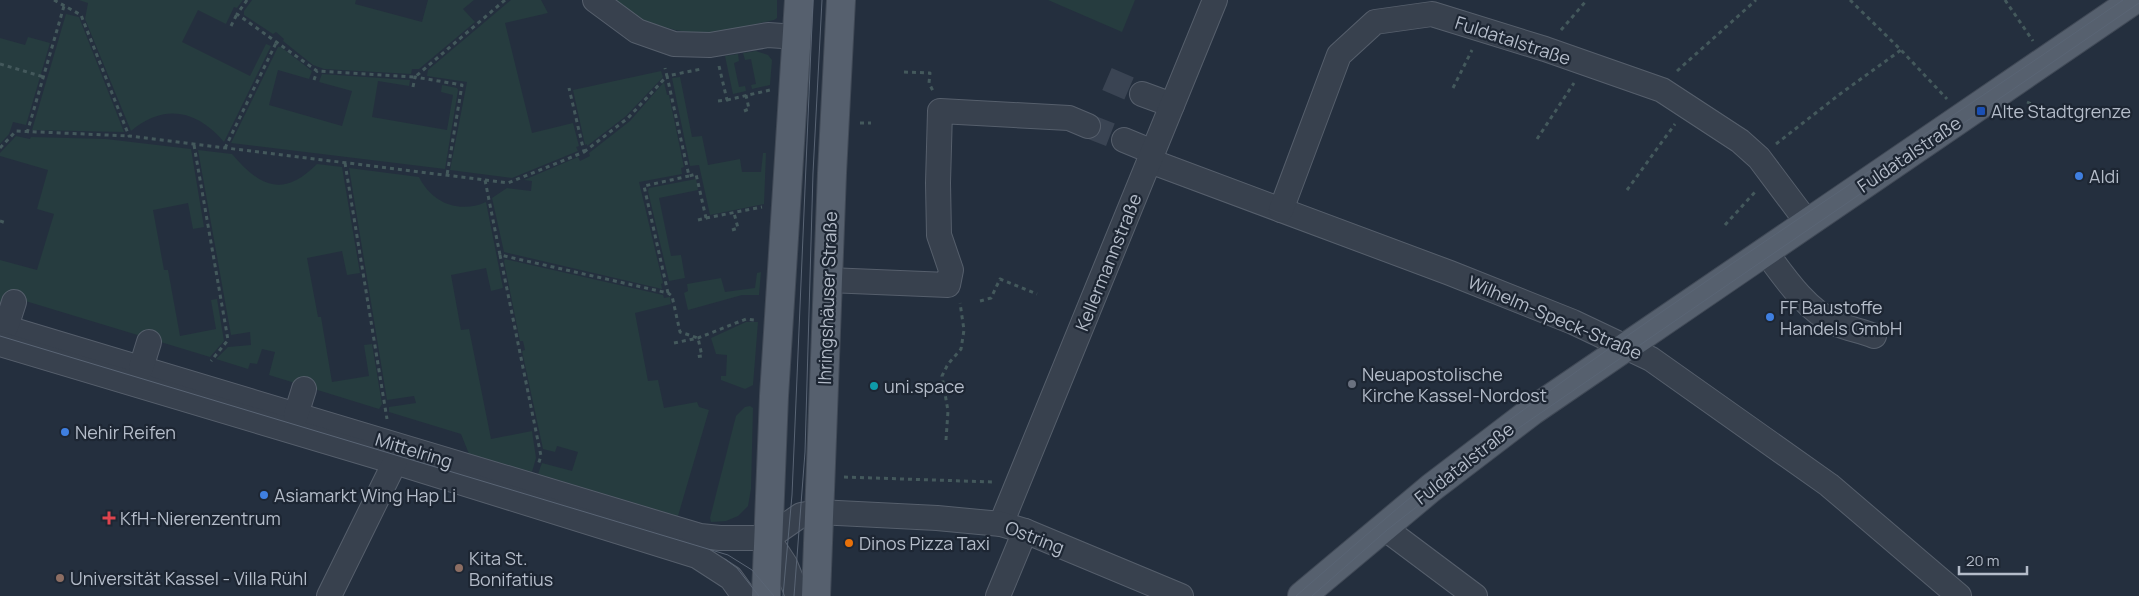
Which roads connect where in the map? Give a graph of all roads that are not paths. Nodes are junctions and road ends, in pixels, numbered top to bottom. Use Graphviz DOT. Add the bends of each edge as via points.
graph roads {
  1 [pos="595,0"];
  2 [pos="799,0"];
  3 [pos="841,0"];
  4 [pos="1215,0"];
  5 [pos="2134,0"];
  6 [pos="797,37"];
  7 [pos="1142,94"];
  8 [pos="1172,105"];
  9 [pos="1088,126"];
  10 [pos="1124,140"];
  11 [pos="1151,156"];
  12 [pos="1281,210"];
  13 [pos="1808,222"];
  14 [pos="1765,251"];
  15 [pos="828,280"];
  16 [pos="14,302"];
  17 [pos="2,333"];
  18 [pos="1874,336"];
  19 [pos="149,342"];
  20 [pos="1626,347"];
  21 [pos="140,368"];
  22 [pos="304,389"];
  23 [pos="296,415"];
  24 [pos="393,453"];
  25 [pos="829,512"];
  26 [pos="1001,524"];
  27 [pos="1383,527"];
  28 [pos="1025,532"];
  29 [pos="768,538"];
  30 [pos="789,572"];
  31 [pos="329,596"];
  32 [pos="744,596"];
  33 [pos="766,596"];
  34 [pos="788,596"];
  35 [pos="798,596"];
  36 [pos="816,596"];
  37 [pos="998,596"];
  38 [pos="1181,596"];
  39 [pos="1302,596"];
  40 [pos="1475,596"];
  41 [pos="1959,596"];
  1 -- 6 [label="street" via="637,31 674,44 710,45 768,35"];
  2 -- 6 [label="main road"];
  3 -- 15 [label="main road, Ihringshäuser Straße"];
  4 -- 8 [label="street, Kellermannstraße"];
  5 -- 13 [label="main road, Fuldatalstraße"];
  6 -- 29 [label="main road"];
  7 -- 8 [label="street"];
  8 -- 11 [label="street, Kellermannstraße"];
  9 -- 15 [label="street" via="1069,118 940,111 940,235 951,270 948,285"];
  10 -- 11 [label="street, Wilhelm-Speck-Straße"];
  11 -- 12 [label="street, Wilhelm-Speck-Straße"];
  11 -- 26 [label="street, Kellermannstraße"];
  12 -- 13 [label="street, Fuldatalstraße" via="1340,56 1375,22 1432,14 1662,90 1740,141 1766,166"];
  12 -- 20 [label="street, Wilhelm-Speck-Straße" via="1573,322"];
  13 -- 14 [label="main road, Fuldatalstraße"];
  14 -- 18 [label="street" via="1819,314 1837,324"];
  14 -- 20 [label="main road, Fuldatalstraße"];
  15 -- 25 [label="main road, Ihringshäuser Straße"];
  16 -- 17 [label="street"];
  17 -- 21 [label="street, Mittelring"];
  17 -- 24 [label="street, Mittelring"];
  19 -- 21 [label="street"];
  20 -- 27 [label="main road, Fuldatalstraße" via="1532,411"];
  20 -- 41 [label="street, Wilhelm-Speck-Straße" via="1652,359 1829,485"];
  21 -- 23 [label="street, Mittelring"];
  22 -- 23 [label="street"];
  23 -- 24 [label="street, Mittelring"];
  24 -- 29 [label="street, Mittelring" via="700,536"];
  24 -- 31 [label="street" via="383,489"];
  24 -- 32 [label="street, Mittelring" via="697,556 731,578"];
  25 -- 26 [label="street, Ostring"];
  25 -- 29 [label="street, Ostring" via="800,515"];
  25 -- 36 [label="main road, Ihringshäuser Straße"];
  26 -- 28 [label="street, Ostring"];
  27 -- 39 [label="main road, Fuldatalstraße"];
  27 -- 40 [label="street"];
  28 -- 37 [label="street"];
  28 -- 38 [label="street, Ostring"];
  29 -- 30 [label="street"];
  29 -- 33 [label="main road"];
  30 -- 34 [label="street"];
  30 -- 35 [label="street"];
}
